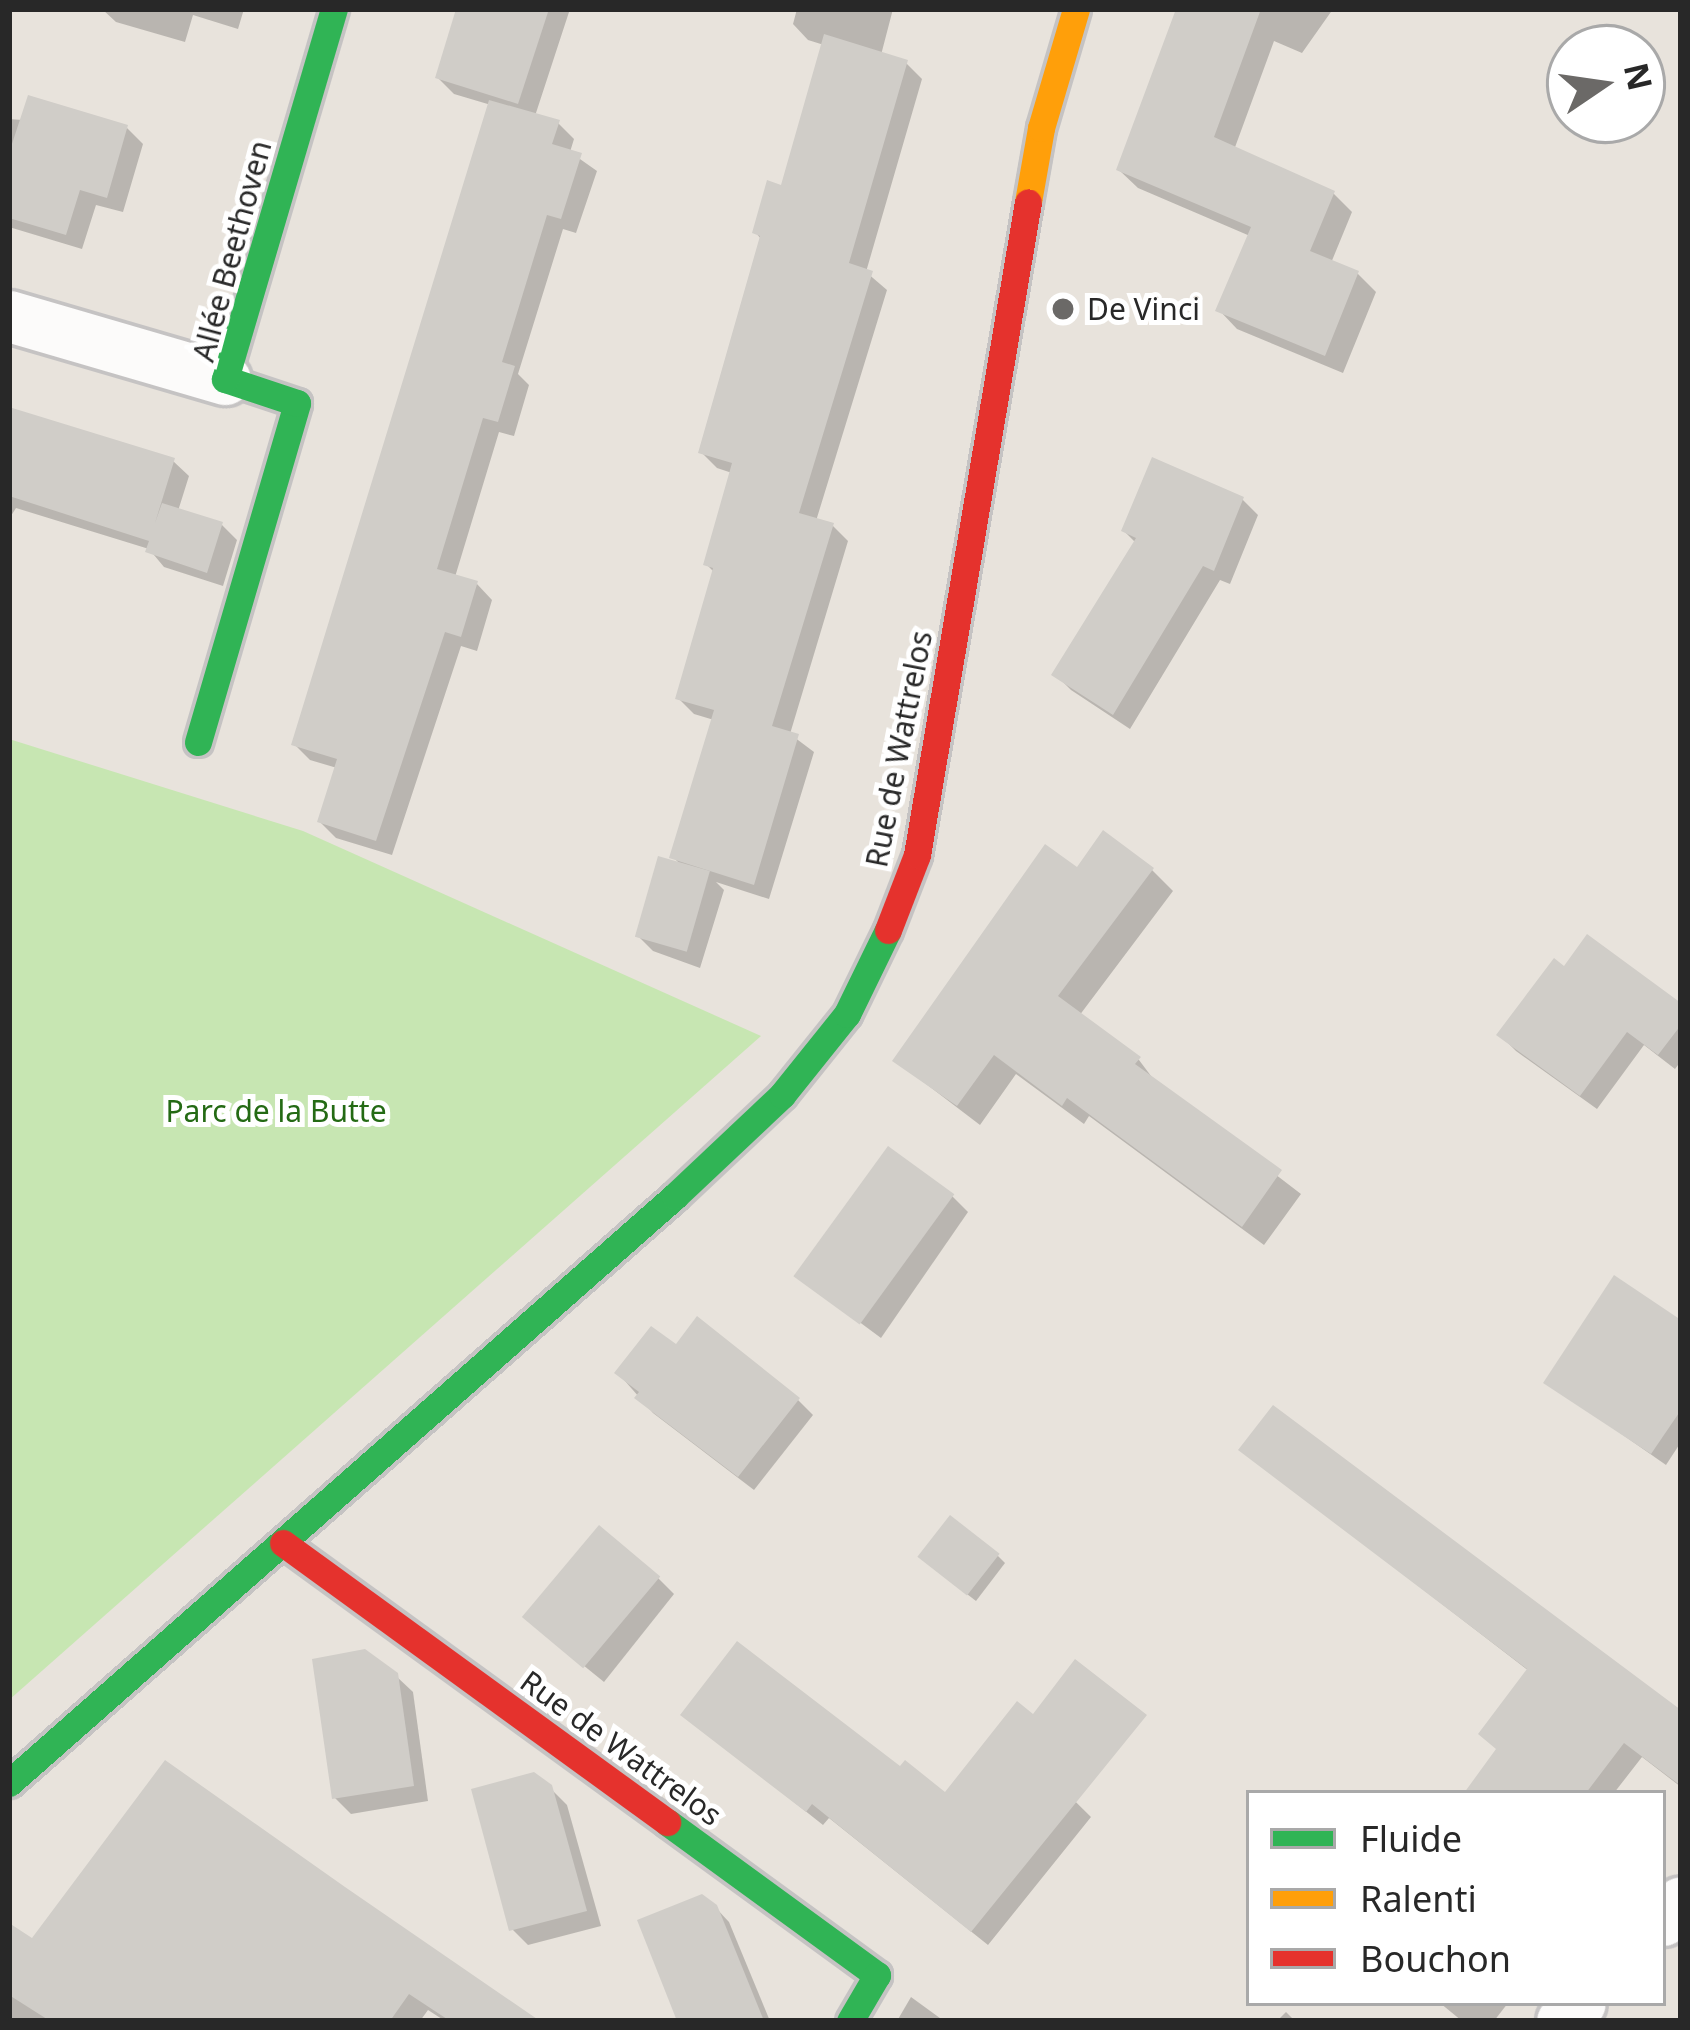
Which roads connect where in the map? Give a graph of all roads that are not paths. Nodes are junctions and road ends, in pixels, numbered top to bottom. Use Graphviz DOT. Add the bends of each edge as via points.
graph roads {
  1 [pos="334,9"];
  2 [pos="1076,9"];
  3 [pos="9,316"];
  4 [pos="225,379"];
  5 [pos="198,742"];
  6 [pos="283,1543"];
  7 [pos="9,1784"];
  8 [pos="850,2021"];
  1 -- 4 [label="street, Allée Beethoven"];
  2 -- 6 [label="street, Rue de Wattrelos" via="1041,128 930,798 873,969 808,1066 754,1123"];
  3 -- 4 [label="street"];
  4 -- 5 [label="street, Allée Beethoven" via="297,403"];
  6 -- 7 [label="street, Rue de Wattrelos"];
  6 -- 8 [label="street, Rue de Wattrelos" via="877,1975"];
}
